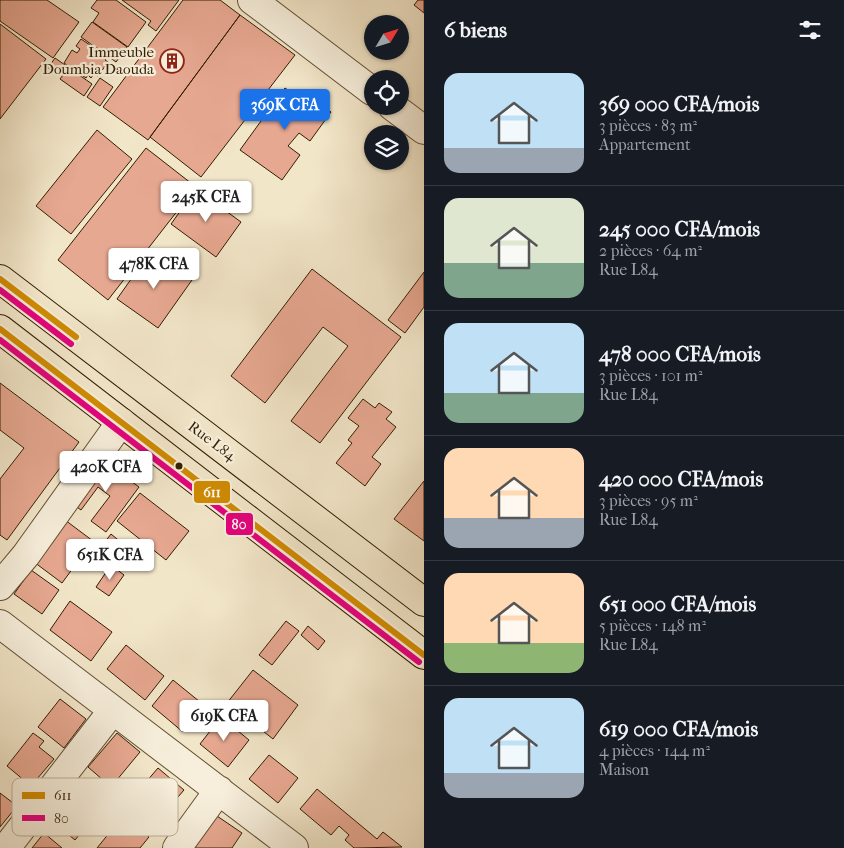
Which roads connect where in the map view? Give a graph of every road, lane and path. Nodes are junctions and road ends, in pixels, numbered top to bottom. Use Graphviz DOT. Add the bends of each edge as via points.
graph roads {
  1 [pos="252,0"];
  2 [pos="364,85"];
  3 [pos="404,115"];
  4 [pos="424,130"];
  5 [pos="0,279"];
  6 [pos="0,329"];
  7 [pos="121,422"];
  8 [pos="0,586"];
  9 [pos="417,597"];
  10 [pos="0,624"];
  11 [pos="382,624"];
  12 [pos="424,655"];
  13 [pos="113,710"];
  14 [pos="60,778"];
  15 [pos="218,790"];
  16 [pos="15,836"];
  17 [pos="6,848"];
  18 [pos="177,848"];
  19 [pos="294,848"];
  1 -- 2 [label="street"];
  3 -- 4 [label="street"];
  5 -- 9 [label="main road, Rue L84"];
  6 -- 7 [label="main road"];
  7 -- 8 [label="street" via="26,555"];
  7 -- 11 [label="main road"];
  9 -- 11 [label="main road"];
  10 -- 13 [label="street"];
  11 -- 12 [label="main road"];
  13 -- 14 [label="street"];
  13 -- 15 [label="street"];
  15 -- 18 [label="street"];
  15 -- 19 [label="street"];
  16 -- 17 [label="street"];
}
